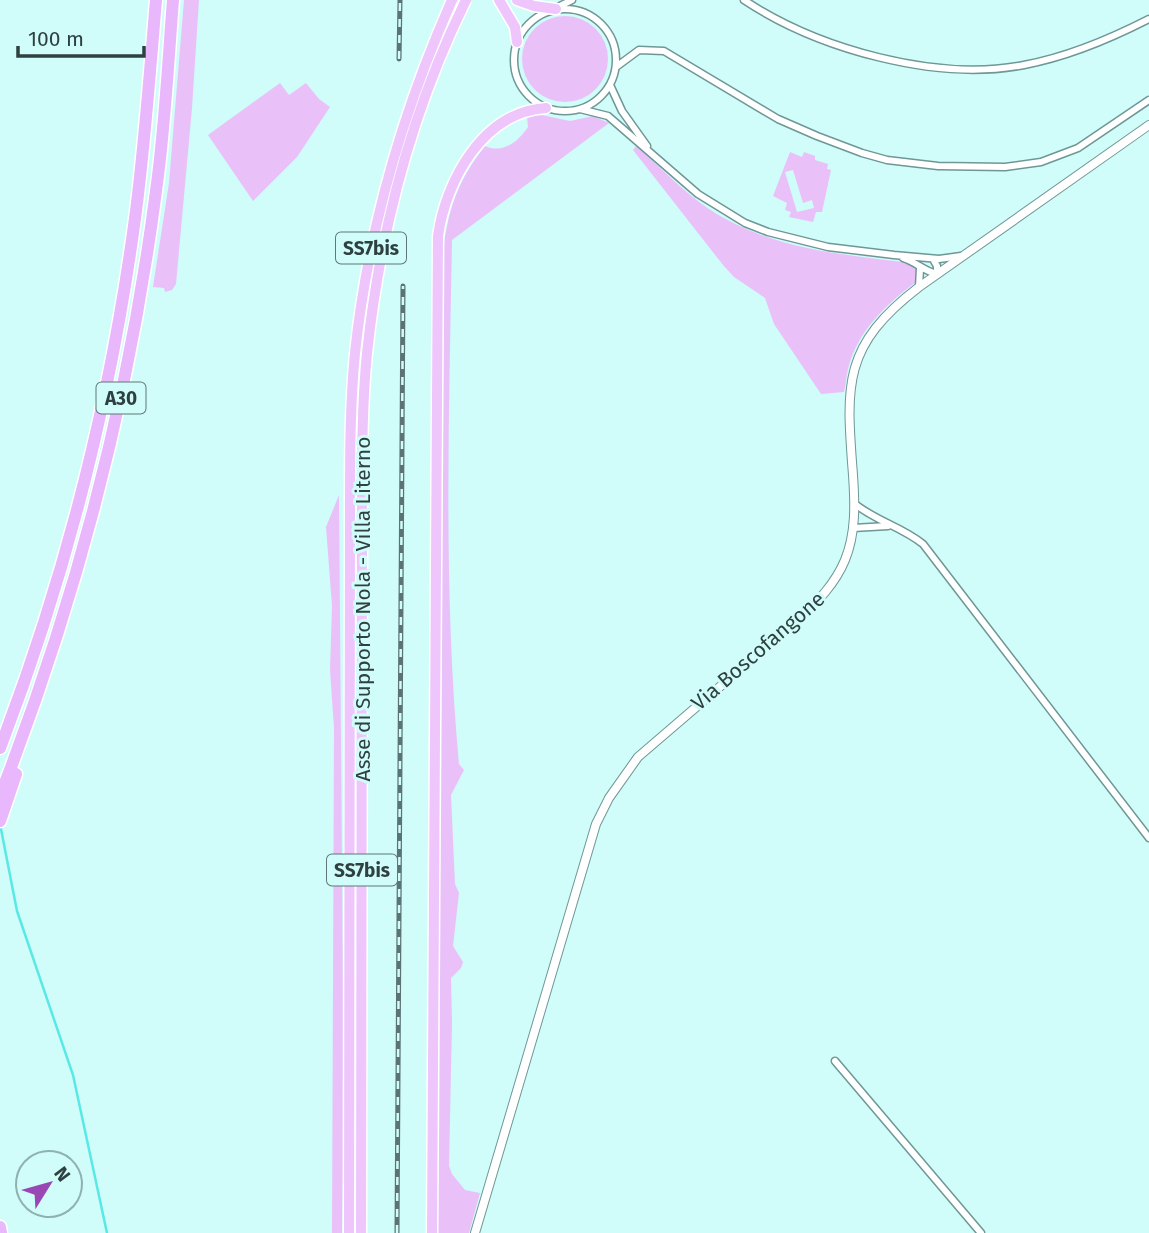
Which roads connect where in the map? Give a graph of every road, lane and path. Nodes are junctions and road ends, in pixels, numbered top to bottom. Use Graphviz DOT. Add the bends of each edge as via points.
graph roads {
  1 [pos="156,0"];
  2 [pos="173,0"];
  3 [pos="452,0"];
  4 [pos="466,0"];
  5 [pos="499,0"];
  6 [pos="517,0"];
  7 [pos="572,0"];
  8 [pos="744,0"];
  9 [pos="556,9"];
  10 [pos="1149,19"];
  11 [pos="517,42"];
  12 [pos="616,67"];
  13 [pos="610,85"];
  14 [pos="1149,100"];
  15 [pos="546,107"];
  16 [pos="580,109"];
  17 [pos="1149,125"];
  18 [pos="654,156"];
  19 [pos="894,255"];
  20 [pos="965,255"];
  21 [pos="932,258"];
  22 [pos="920,268"];
  23 [pos="937,274"];
  24 [pos="919,287"];
  25 [pos="855,504"];
  26 [pos="890,526"];
  27 [pos="853,528"];
  28 [pos="0,748"];
  29 [pos="5,790"];
  30 [pos="0,821"];
  31 [pos="1149,838"];
  32 [pos="835,1061"];
  33 [pos="0,1227"];
  34 [pos="1,1233"];
  35 [pos="349,1233"];
  36 [pos="361,1233"];
  37 [pos="432,1233"];
  38 [pos="475,1233"];
  39 [pos="981,1233"];
  1 -- 28 [label="highway, A30" via="135,214 96,428 55,585"];
  2 -- 29 [label="highway, A30" via="157,190 117,416 76,580"];
  3 -- 35 [label="highway, Asse di Supporto Nola - Villa Literno / SS7bis, bridge" via="392,161 363,290 355,364 350,446"];
  4 -- 36 [label="highway, Asse di Supporto Nola - Villa Literno / SS7bis, bridge" via="413,134 398,186 380,261 367,354 362,446"];
  5 -- 11 [label="highway" via="515,27"];
  6 -- 9 [label="highway"];
  7 -- 9 [label="street"];
  8 -- 10 [label="street" via="789,25 853,49 956,68 1009,67 1049,60"];
  9 -- 11 [label="street" via="532,20"];
  9 -- 12 [label="street" via="575,9 601,23 612,39"];
  11 -- 15 [label="street" via="514,64 521,86"];
  12 -- 13 [label="street"];
  12 -- 14 [label="street" via="639,50 664,51 817,136 887,160 937,166 1005,167 1041,162 1078,148"];
  13 -- 16 [label="street" via="592,104"];
  13 -- 18 [label="street"];
  15 -- 16 [label="street"];
  15 -- 37 [label="highway" via="511,116 474,149 449,192 438,236"];
  16 -- 18 [label="street" via="608,116"];
  17 -- 20 [label="street, Via Boscofangone"];
  18 -- 19 [label="street" via="718,208 768,232 828,247"];
  19 -- 21 [label="street"];
  19 -- 22 [label="street"];
  20 -- 21 [label="street"];
  20 -- 23 [label="street, Via Boscofangone"];
  21 -- 23 [label="street"];
  22 -- 23 [label="street"];
  22 -- 24 [label="street"];
  23 -- 24 [label="street, Via Boscofangone"];
  24 -- 25 [label="street, Via Boscofangone" via="886,313 857,360 849,405"];
  25 -- 26 [label="street"];
  25 -- 27 [label="street, Via Boscofangone"];
  26 -- 27 [label="street"];
  26 -- 31 [label="street" via="915,538 930,552"];
  27 -- 38 [label="street, Via Boscofangone" via="846,559 825,594 638,757 609,798 592,837"];
  29 -- 30 [label="highway"];
  32 -- 39 [label="street"];
  33 -- 34 [label="highway"];
}
